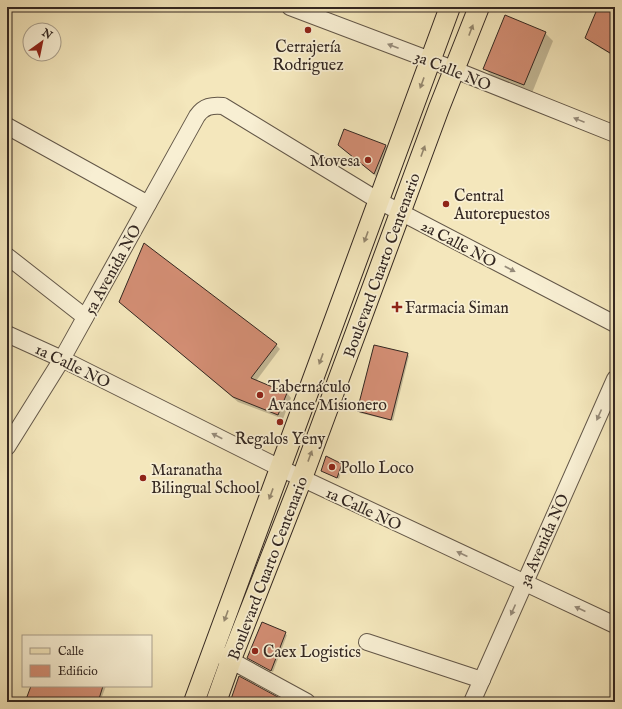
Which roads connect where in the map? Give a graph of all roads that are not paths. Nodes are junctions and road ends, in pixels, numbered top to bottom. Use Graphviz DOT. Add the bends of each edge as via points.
graph roads {
  1 [pos="290,7"];
  2 [pos="450,7"];
  3 [pos="479,7"];
  4 [pos="430,60"];
  5 [pos="455,71"];
  6 [pos="224,106"];
  7 [pos="7,126"];
  8 [pos="615,134"];
  9 [pos="379,201"];
  10 [pos="148,204"];
  11 [pos="401,212"];
  12 [pos="7,256"];
  13 [pos="85,317"];
  14 [pos="615,324"];
  15 [pos="7,334"];
  16 [pos="62,359"];
  17 [pos="615,379"];
  18 [pos="7,447"];
  19 [pos="280,468"];
  20 [pos="302,478"];
  21 [pos="524,583"];
  22 [pos="615,625"];
  23 [pos="367,642"];
  24 [pos="213,651"];
  25 [pos="231,660"];
  26 [pos="482,680"];
  27 [pos="194,702"];
  28 [pos="216,702"];
  29 [pos="307,702"];
  30 [pos="472,702"];
  4 -- 1 [label="street, 3a Calle NO, one-way"];
  2 -- 4 [label="main road, Boulevard Cuarto Centenario"];
  5 -- 3 [label="main road, Boulevard Cuarto Centenario, one-way"];
  4 -- 5 [label="street, 3a Calle NO"];
  4 -- 9 [label="main road, Boulevard Cuarto Centenario, one-way"];
  8 -- 5 [label="street, 3a Calle NO, one-way"];
  11 -- 5 [label="main road, Boulevard Cuarto Centenario, one-way"];
  6 -- 9 [label="street, 2a Calle NO"];
  6 -- 10 [label="street, 5a Avenida NO" via="214,105 202,109"];
  7 -- 10 [label="street"];
  9 -- 11 [label="street, 2a Calle NO"];
  9 -- 19 [label="main road, Boulevard Cuarto Centenario, one-way"];
  10 -- 13 [label="street, 5a Avenida NO"];
  11 -- 14 [label="street, 2a Calle NO, one-way"];
  20 -- 11 [label="main road, Boulevard Cuarto Centenario, one-way"];
  12 -- 13 [label="street"];
  13 -- 16 [label="street, 5a Avenida NO"];
  15 -- 16 [label="street, 1a Calle NO"];
  16 -- 18 [label="street, 5a Avenida NO"];
  19 -- 16 [label="street, 1a Calle NO, one-way"];
  17 -- 21 [label="street, 3a Avenida NO, one-way"];
  19 -- 20 [label="street, 1a Calle NO"];
  19 -- 24 [label="main road, Boulevard Cuarto Centenario, one-way"];
  21 -- 20 [label="street, 1a Calle NO, one-way"];
  20 -- 25 [label="main road, Boulevard Cuarto Centenario"];
  22 -- 21 [label="street, 1a Calle NO, one-way"];
  21 -- 26 [label="street, 3a Avenida NO, one-way"];
  23 -- 26 [label="street"];
  24 -- 25 [label="street"];
  24 -- 27 [label="main road, Boulevard Cuarto Centenario"];
  25 -- 28 [label="main road, Boulevard Cuarto Centenario"];
  25 -- 29 [label="street"];
  26 -- 30 [label="street, 3a Avenida NO"];
}
